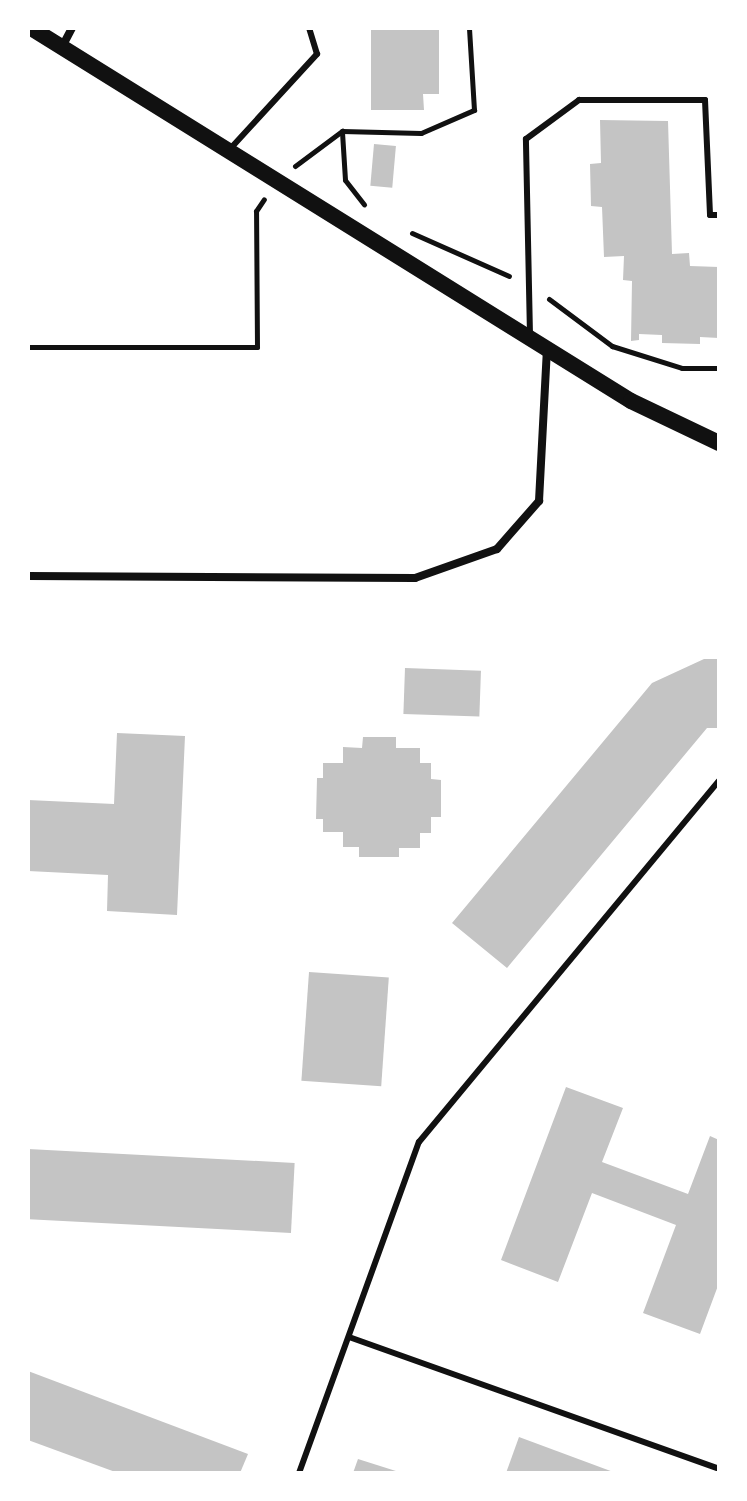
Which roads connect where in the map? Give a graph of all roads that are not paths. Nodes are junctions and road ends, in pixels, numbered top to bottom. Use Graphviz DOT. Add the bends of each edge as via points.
graph roads {
  1 [pos="31,28"];
  2 [pos="72,28"];
  3 [pos="309,28"];
  4 [pos="63,45"];
  5 [pos="228,151"];
  6 [pos="719,215"];
  7 [pos="530,336"];
  8 [pos="547,346"];
  9 [pos="719,443"];
  10 [pos="28,576"];
  11 [pos="719,781"];
  12 [pos="349,1337"];
  13 [pos="719,1469"];
  14 [pos="299,1473"];
  1 -- 4 [label="main road"];
  2 -- 4 [label="street"];
  3 -- 5 [label="lane" via="317,54"];
  4 -- 5 [label="main road"];
  5 -- 7 [label="main road"];
  6 -- 7 [label="lane" via="710,215 705,100 579,100 526,139"];
  7 -- 8 [label="main road"];
  8 -- 9 [label="main road" via="631,401"];
  8 -- 10 [label="street" via="539,501 497,549 415,578"];
  11 -- 12 [label="lane" via="419,1142"];
  12 -- 13 [label="lane"];
  12 -- 14 [label="lane"];
}
